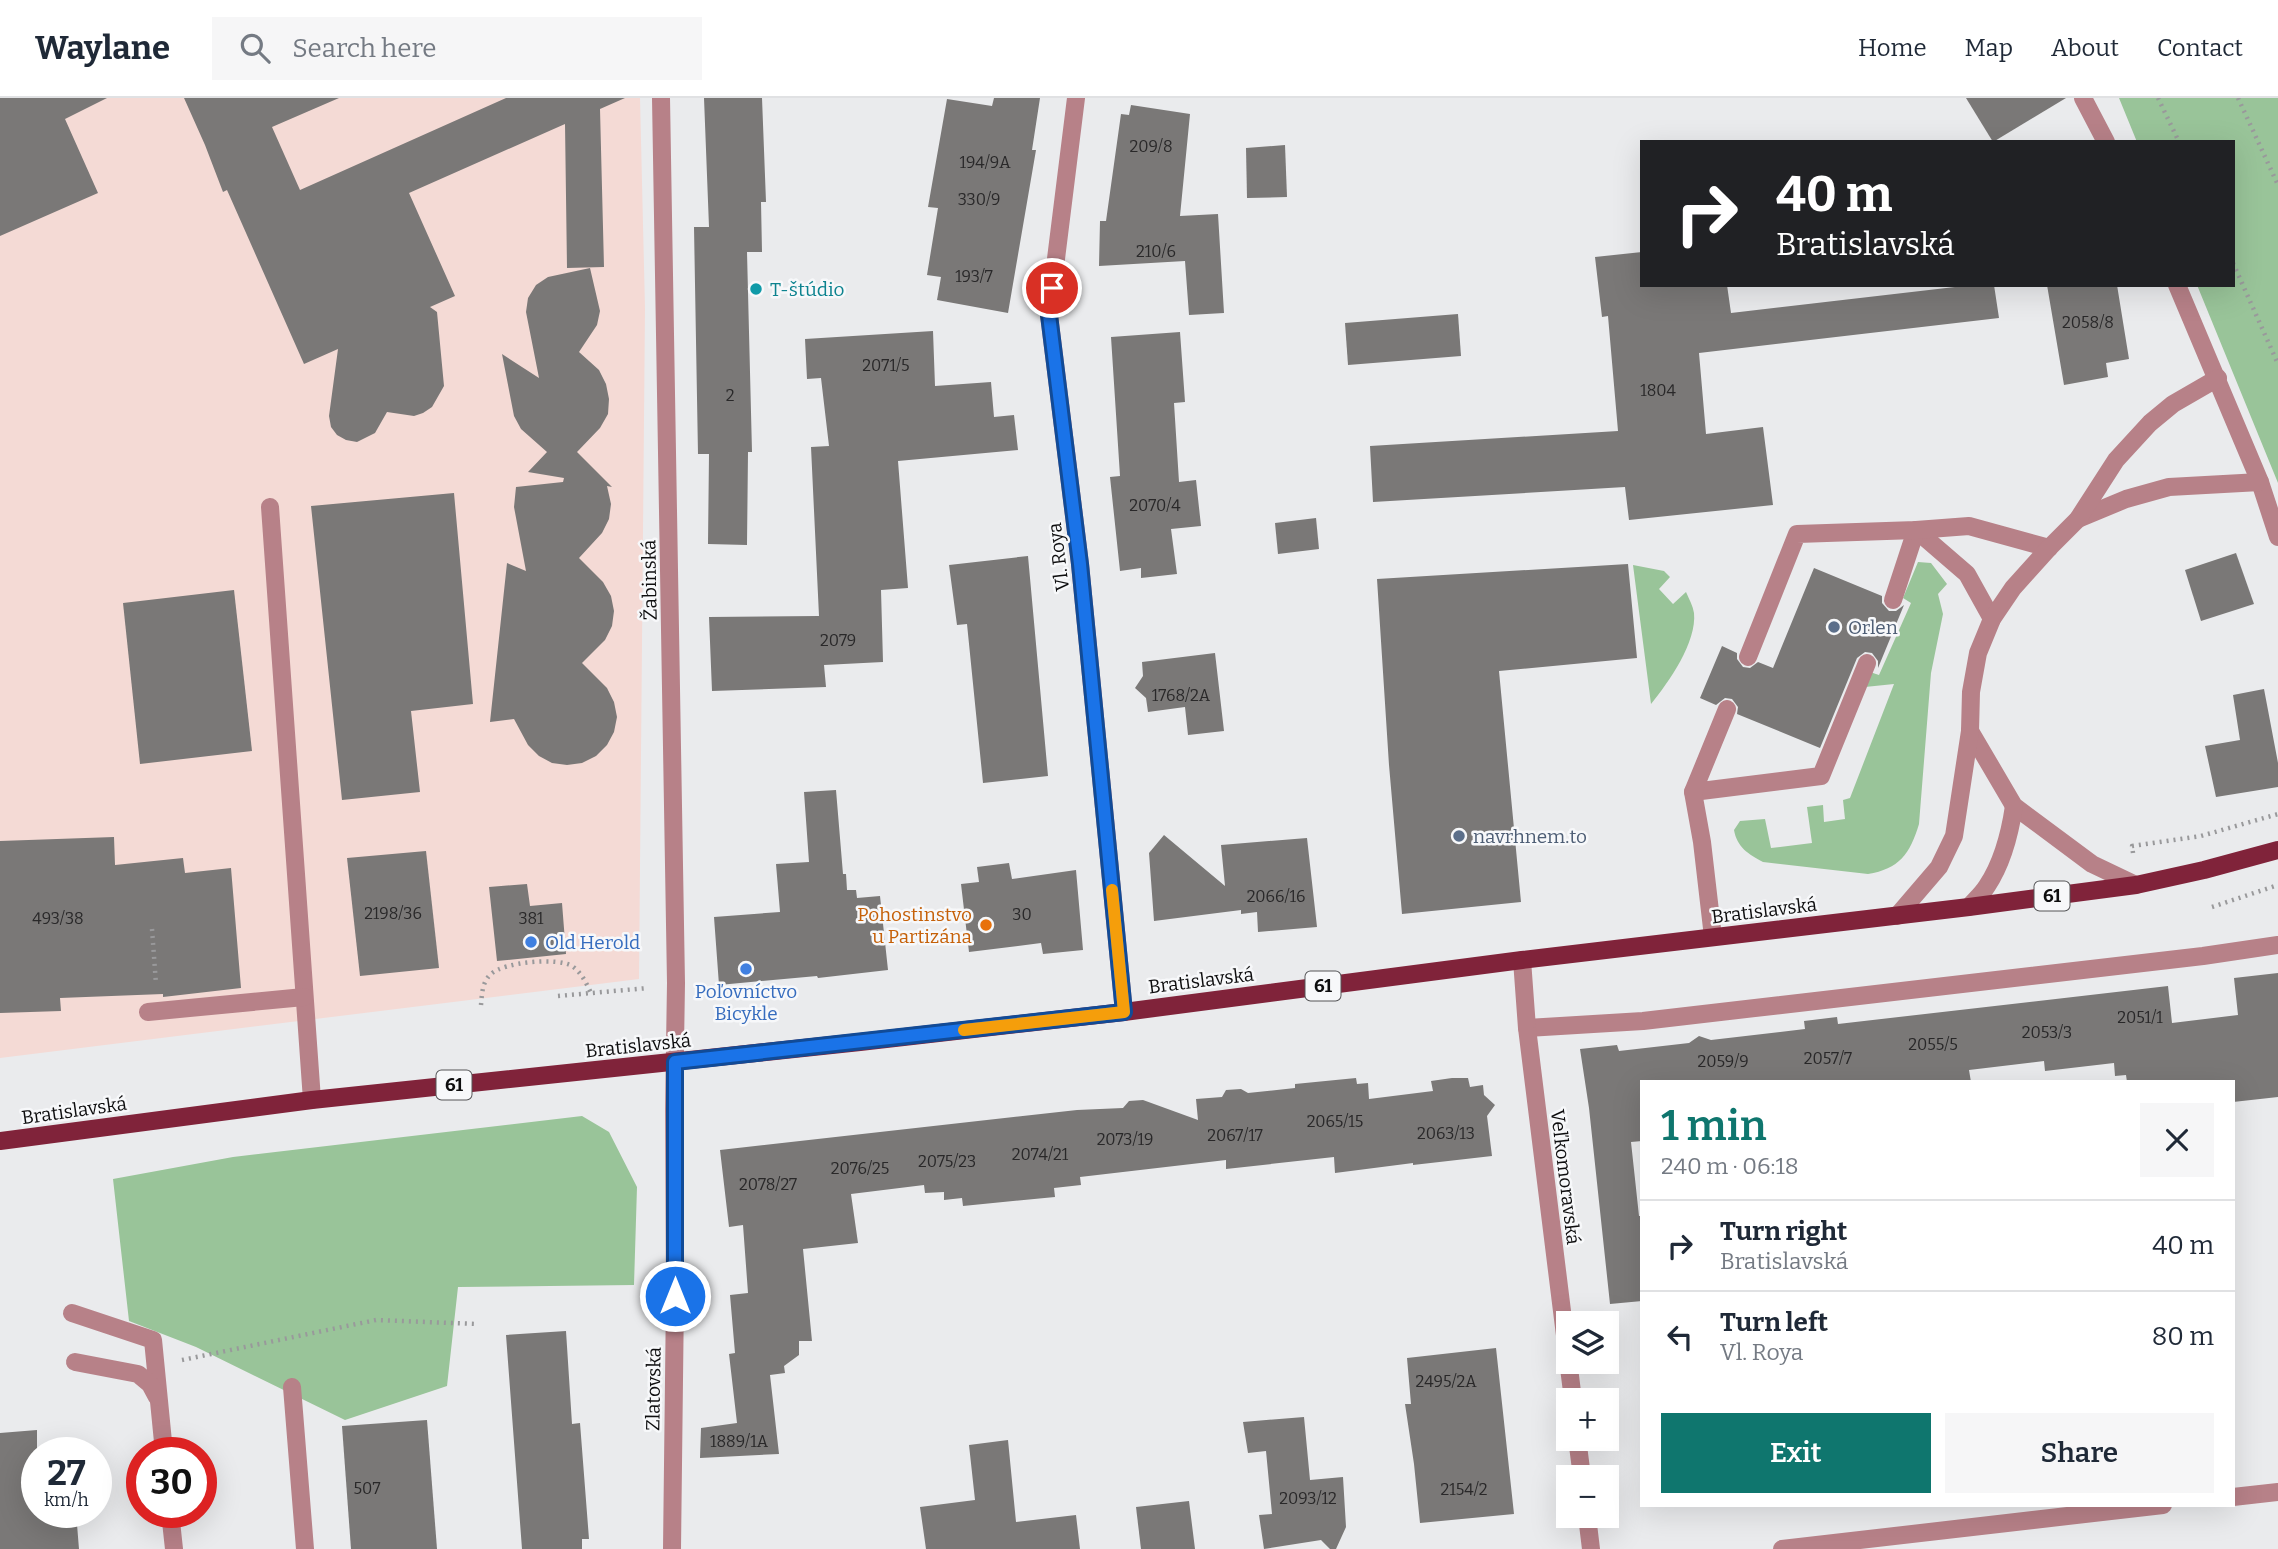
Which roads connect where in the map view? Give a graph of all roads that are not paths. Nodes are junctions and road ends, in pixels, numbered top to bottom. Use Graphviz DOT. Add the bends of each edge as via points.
graph roads {
  1 [pos="661,98"];
  2 [pos="1076,98"];
  3 [pos="2082,98"];
  4 [pos="2105,140"];
  5 [pos="2178,287"];
  6 [pos="2218,378"];
  7 [pos="2260,482"];
  8 [pos="270,507"];
  9 [pos="2078,519"];
  10 [pos="1916,530"];
  11 [pos="2278,537"];
  12 [pos="2049,548"];
  13 [pos="1893,600"];
  14 [pos="1992,619"];
  15 [pos="1748,657"];
  16 [pos="1867,663"];
  17 [pos="1727,709"];
  18 [pos="1970,731"];
  19 [pos="1693,792"];
  20 [pos="2014,806"];
  21 [pos="2278,850"];
  22 [pos="2136,885"];
  23 [pos="1969,907"];
  24 [pos="1898,916"];
  25 [pos="1713,937"];
  26 [pos="2278,945"];
  27 [pos="1522,960"];
  28 [pos="304,997"];
  29 [pos="148,1012"];
  30 [pos="1124,1012"];
  31 [pos="1527,1028"];
  32 [pos="675,1062"];
  33 [pos="312,1100"];
  34 [pos="0,1140"];
  35 [pos="72,1313"];
  36 [pos="75,1362"];
  37 [pos="292,1387"];
  38 [pos="1572,1388"];
  39 [pos="159,1402"];
  40 [pos="162,1437"];
  41 [pos="2278,1492"];
  42 [pos="2235,1497"];
  43 [pos="2146,1507"];
  44 [pos="172,1528"];
  45 [pos="1588,1528"];
  46 [pos="174,1549"];
  47 [pos="305,1549"];
  48 [pos="672,1549"];
  49 [pos="1591,1549"];
  50 [pos="1782,1549"];
  1 -- 32 [label="street, Žabinská"];
  2 -- 30 [label="street, Vl. Roya" via="1049,315 1080,564"];
  3 -- 4 [label="street"];
  5 -- 6 [label="street"];
  6 -- 7 [label="street"];
  6 -- 9 [label="street" via="2173,404 2150,424 2116,460"];
  7 -- 9 [label="street" via="2169,487"];
  7 -- 11 [label="street"];
  8 -- 28 [label="street"];
  9 -- 12 [label="street"];
  10 -- 12 [label="street" via="1969,526"];
  10 -- 13 [label="street"];
  10 -- 14 [label="street" via="1967,574"];
  10 -- 15 [label="street" via="1797,534"];
  12 -- 14 [label="street"];
  14 -- 18 [label="street" via="1978,653"];
  16 -- 19 [label="street" via="1821,776"];
  17 -- 19 [label="street"];
  18 -- 20 [label="street"];
  18 -- 24 [label="street" via="1954,836 1939,867"];
  19 -- 25 [label="street"];
  20 -- 22 [label="street" via="2092,864"];
  20 -- 23 [label="street" via="2010,833 1988,886"];
  21 -- 22 [label="main road, Bratislavská / 61"];
  22 -- 23 [label="main road, Bratislavská / 61"];
  23 -- 24 [label="main road, Bratislavská / 61"];
  24 -- 25 [label="main road, Bratislavská / 61"];
  25 -- 27 [label="main road, Bratislavská / 61"];
  26 -- 31 [label="street" via="1643,1021"];
  27 -- 30 [label="main road, Bratislavská / 61"];
  27 -- 31 [label="street, Veľkomoravská"];
  28 -- 29 [label="street"];
  28 -- 33 [label="street"];
  30 -- 32 [label="main road, Bratislavská / 61"];
  31 -- 38 [label="street, Veľkomoravská"];
  32 -- 33 [label="main road, Bratislavská / 61"];
  32 -- 48 [label="street, Zlatovská"];
  33 -- 34 [label="main road, Bratislavská / 61"];
  35 -- 39 [label="street" via="153,1340"];
  36 -- 39 [label="street" via="138,1374 150,1384"];
  37 -- 47 [label="street"];
  39 -- 40 [label="street"];
  41 -- 42 [label="street"];
  43 -- 50 [label="street"];
  44 -- 46 [label="street"];
  45 -- 49 [label="street"];
}
